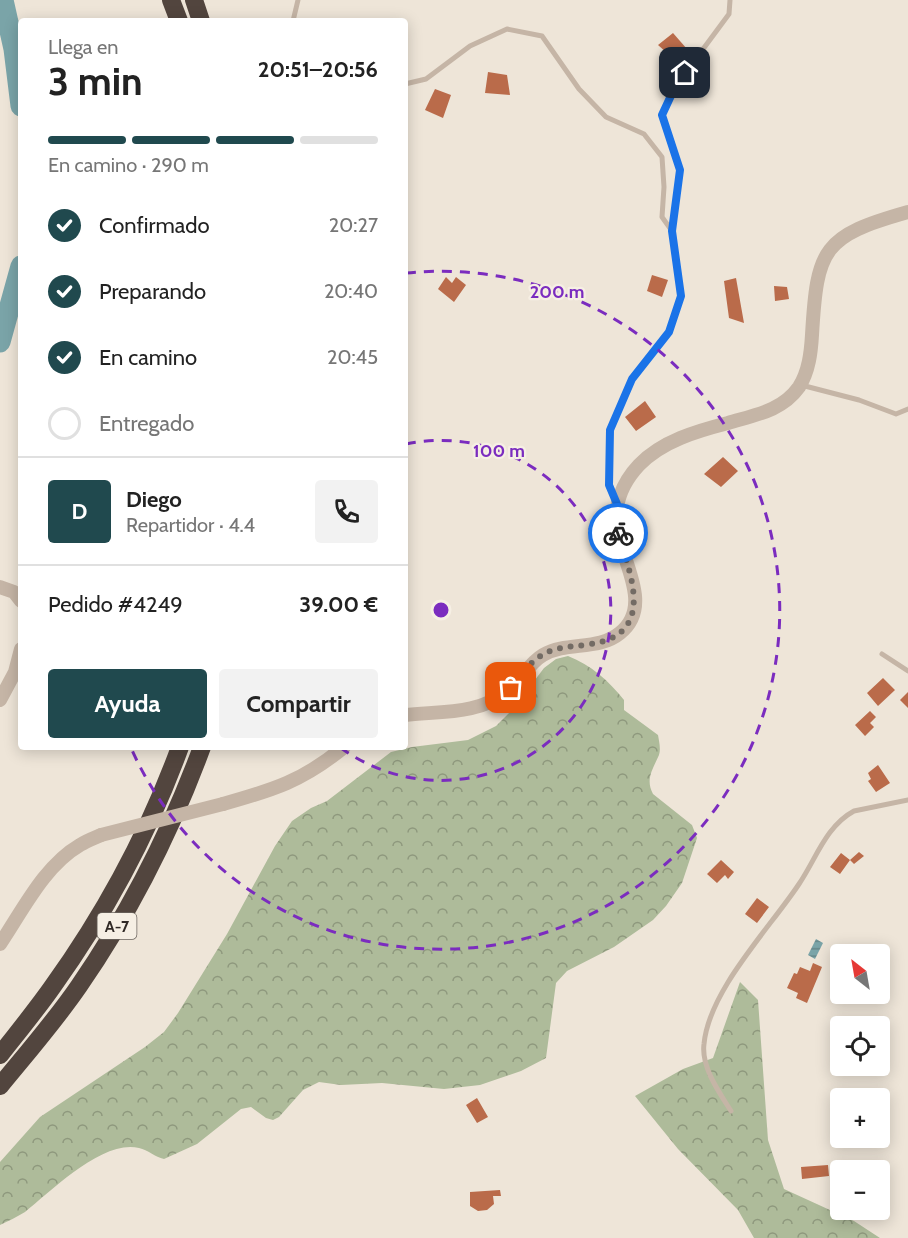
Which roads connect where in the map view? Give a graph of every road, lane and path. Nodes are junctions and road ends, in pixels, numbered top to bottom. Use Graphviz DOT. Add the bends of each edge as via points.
graph roads {
  1 [pos="171,0"];
  2 [pos="298,0"];
  3 [pos="730,0"];
  4 [pos="178,18"];
  5 [pos="293,18"];
  6 [pos="408,83"];
  7 [pos="908,212"];
  8 [pos="672,231"];
  9 [pos="800,384"];
  10 [pos="908,409"];
  11 [pos="617,504"];
  12 [pos="0,587"];
  13 [pos="18,597"];
  14 [pos="882,654"];
  15 [pos="18,660"];
  16 [pos="908,671"];
  17 [pos="0,700"];
  18 [pos="408,715"];
  19 [pos="179,750"];
  20 [pos="201,750"];
  21 [pos="340,750"];
  22 [pos="908,800"];
  23 [pos="0,944"];
  24 [pos="0,1055"];
  25 [pos="0,1086"];
  26 [pos="731,1111"];
  1 -- 4 [label="highway"];
  2 -- 5 [label="lane"];
  3 -- 8 [label="lane" via="729,14 675,87 662,115 680,170"];
  6 -- 8 [label="lane" via="426,79 470,46 507,29 542,36 579,89 606,117 644,134 662,157 662,217"];
  7 -- 9 [label="street" via="851,232 822,262 814,293 809,362"];
  8 -- 11 [label="lane" via="681,296 669,332 632,379 610,430 609,485"];
  9 -- 10 [label="lane" via="896,414"];
  9 -- 11 [label="street" via="782,404 767,412 705,429 651,454 628,478"];
  11 -- 18 [label="street" via="617,532 634,591 633,613 622,632 612,639 539,657 511,688 487,704"];
  12 -- 13 [label="street"];
  14 -- 16 [label="lane"];
  15 -- 17 [label="street"];
  19 -- 24 [label="highway, A-7" via="132,860 53,986"];
  20 -- 25 [label="highway, A-7" via="160,846 114,932 74,993"];
  21 -- 23 [label="street, bridge" via="289,784 80,844 45,876"];
  22 -- 26 [label="lane" via="854,812 834,826 800,884 763,932 715,1007 706,1032 704,1054 712,1079"];
}
